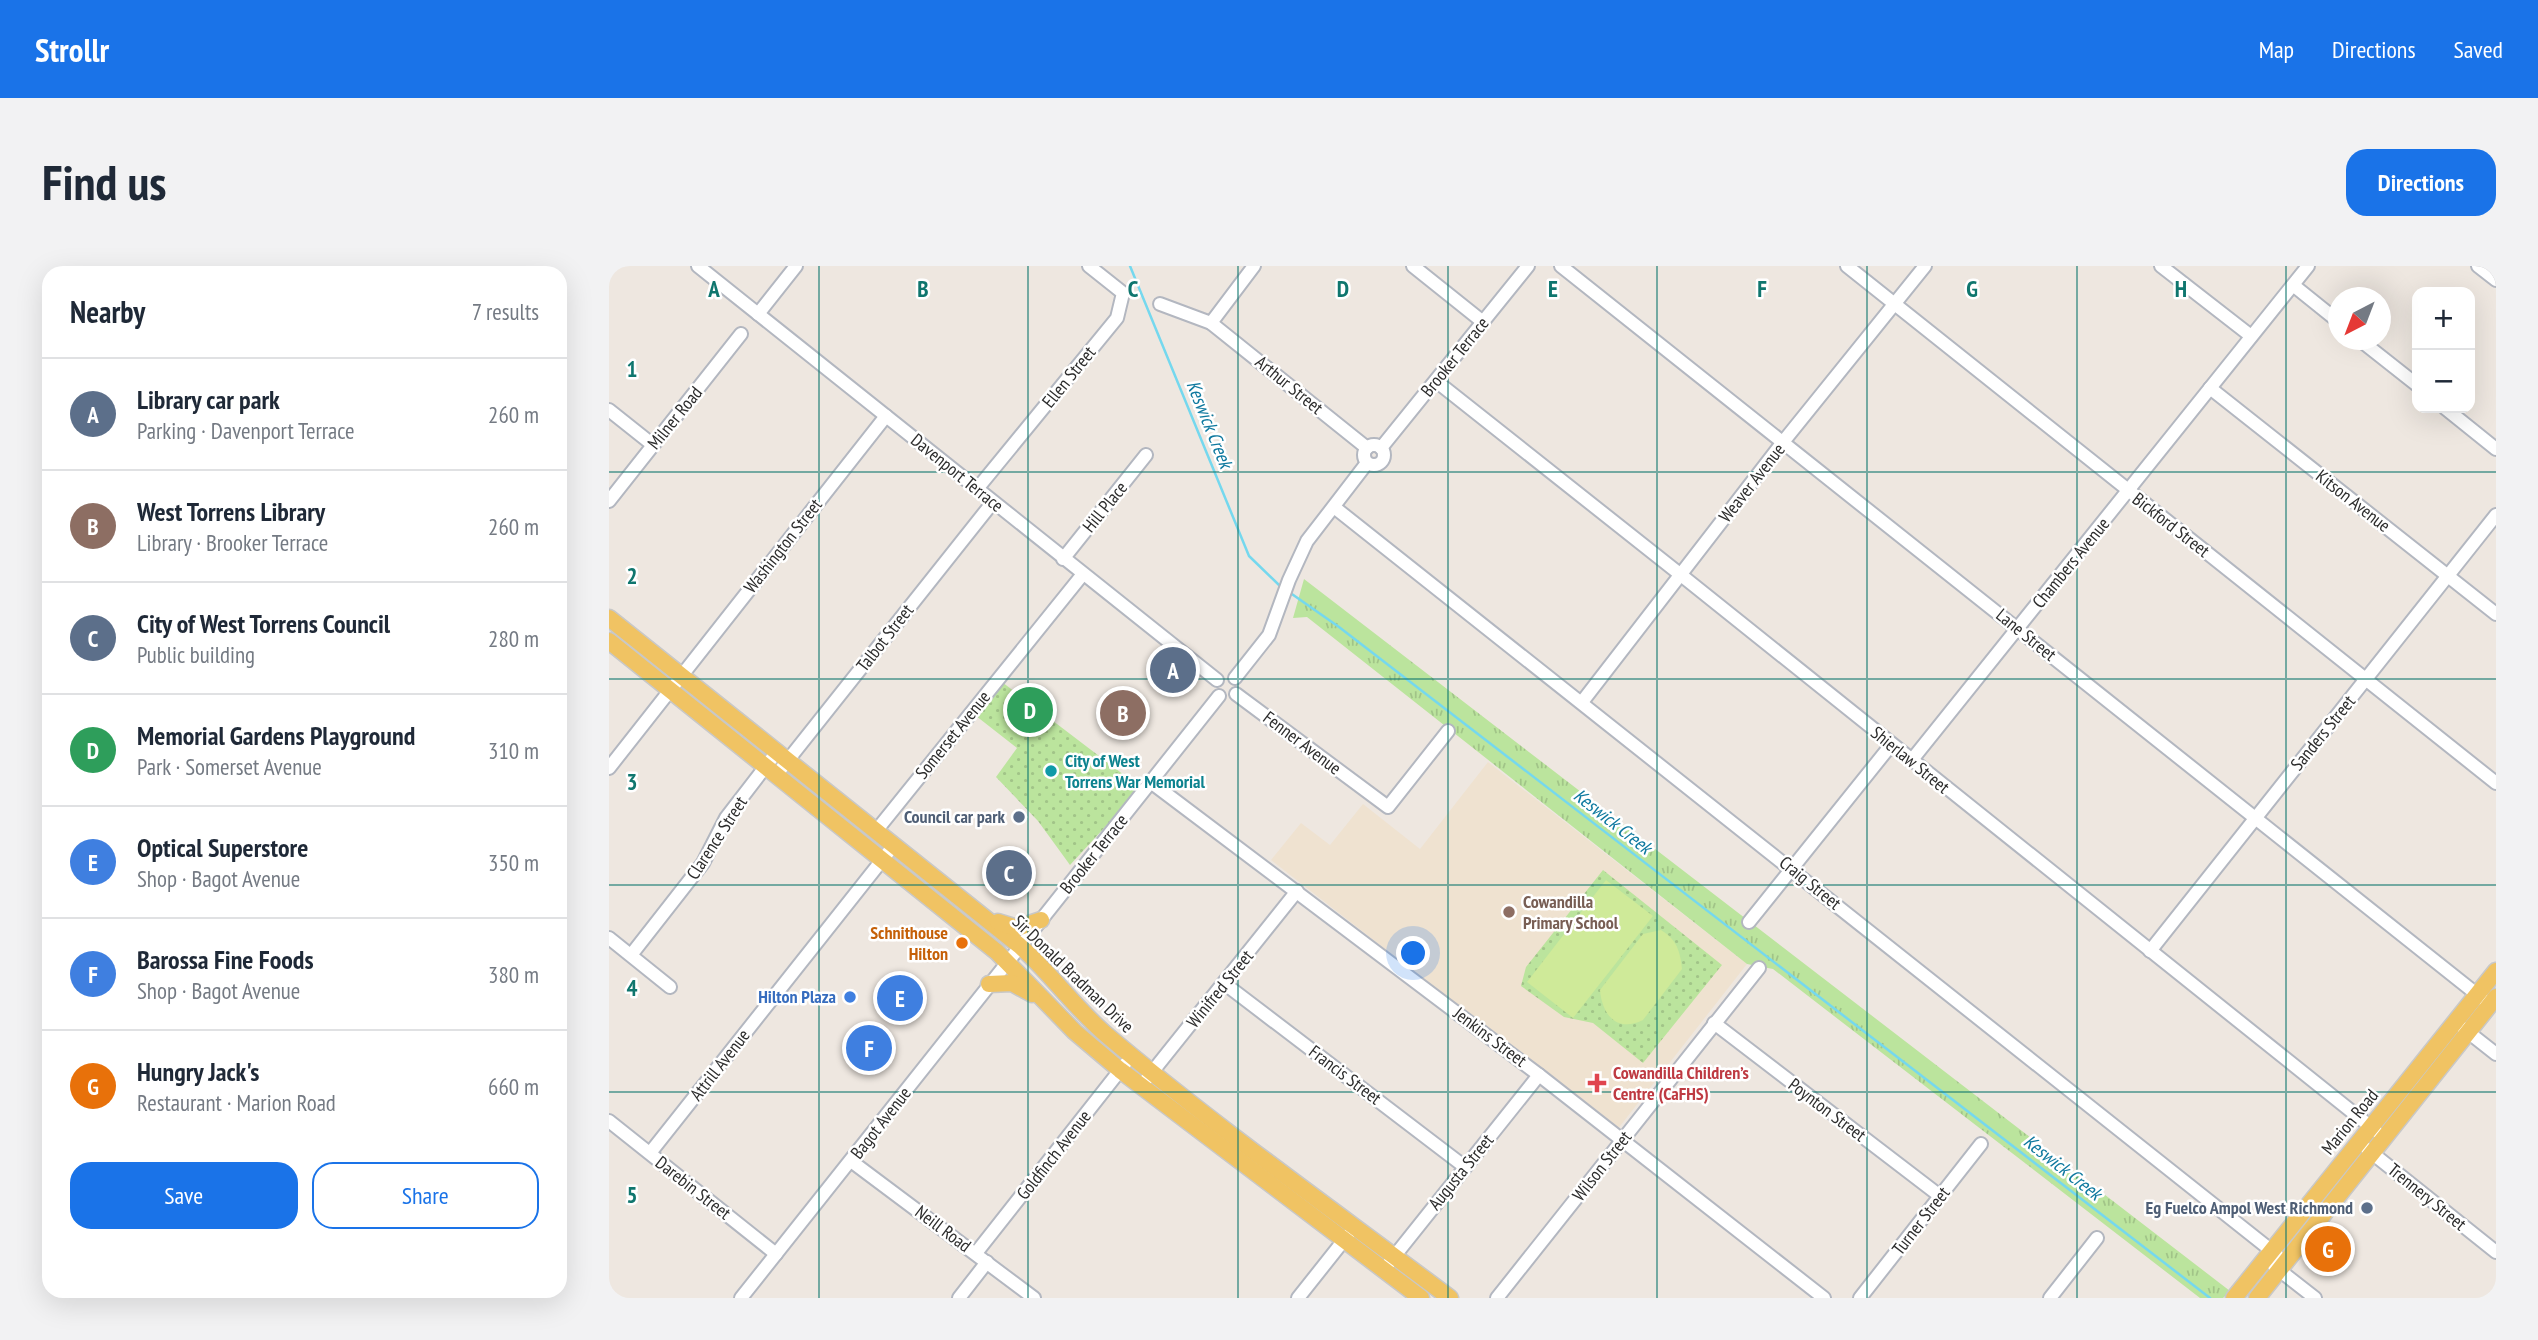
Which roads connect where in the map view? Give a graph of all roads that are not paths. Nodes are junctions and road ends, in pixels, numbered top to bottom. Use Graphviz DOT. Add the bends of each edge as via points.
graph roads {
  1 [pos="698,266"];
  2 [pos="796,266"];
  3 [pos="1089,266"];
  4 [pos="1254,266"];
  5 [pos="1413,266"];
  6 [pos="1528,266"];
  7 [pos="1561,266"];
  8 [pos="1847,266"];
  9 [pos="1926,266"];
  10 [pos="2161,266"];
  11 [pos="2308,266"];
  12 [pos="2478,266"];
  13 [pos="2496,280"];
  14 [pos="2293,285"];
  15 [pos="1160,304"];
  16 [pos="1895,304"];
  17 [pos="2328,313"];
  18 [pos="758,314"];
  19 [pos="1482,322"];
  20 [pos="1211,323"];
  21 [pos="741,334"];
  22 [pos="2252,337"];
  23 [pos="2373,350"];
  24 [pos="1436,381"];
  25 [pos="2412,381"];
  26 [pos="2210,388"];
  27 [pos="609,410"];
  28 [pos="2451,413"];
  29 [pos="885,416"];
  30 [pos="1783,442"];
  31 [pos="653,445"];
  32 [pos="1367,447"];
  33 [pos="1381,448"];
  34 [pos="2496,449"];
  35 [pos="1146,455"];
  36 [pos="1367,463"];
  37 [pos="977,489"];
  38 [pos="2128,492"];
  39 [pos="609,500"];
  40 [pos="993,502"];
  41 [pos="1334,507"];
  42 [pos="2496,515"];
  43 [pos="1063,559"];
  44 [pos="1083,574"];
  45 [pos="1681,575"];
  46 [pos="2448,576"];
  47 [pos="2496,614"];
  48 [pos="609,618"];
  49 [pos="2018,629"];
  50 [pos="609,641"];
  51 [pos="680,675"];
  52 [pos="1235,678"];
  53 [pos="1217,680"];
  54 [pos="2365,680"];
  55 [pos="671,691"];
  56 [pos="1236,694"];
  57 [pos="1219,696"];
  58 [pos="1582,702"];
  59 [pos="1448,731"];
  60 [pos="1891,745"];
  61 [pos="1911,761"];
  62 [pos="777,763"];
  63 [pos="609,768"];
  64 [pos="1152,783"];
  65 [pos="2496,783"];
  66 [pos="2254,819"];
  67 [pos="876,831"];
  68 [pos="894,845"];
  69 [pos="881,859"];
  70 [pos="1792,869"];
  71 [pos="1297,891"];
  72 [pos="977,913"];
  73 [pos="1041,920"];
  74 [pos="1749,922"];
  75 [pos="609,938"];
  76 [pos="1020,946"];
  77 [pos="2150,951"];
  78 [pos="631,956"];
  79 [pos="1007,961"];
  80 [pos="1759,968"];
  81 [pos="2496,971"];
  82 [pos="989,984"];
  83 [pos="1225,984"];
  84 [pos="670,987"];
  85 [pos="2488,999"];
  86 [pos="1046,1004"];
  87 [pos="1714,1023"];
  88 [pos="2462,1027"];
  89 [pos="2496,1054"];
  90 [pos="1131,1055"];
  91 [pos="1120,1070"];
  92 [pos="1152,1072"];
  93 [pos="1539,1075"];
  94 [pos="1141,1086"];
  95 [pos="609,1121"];
  96 [pos="2371,1127"];
  97 [pos="2384,1138"];
  98 [pos="1622,1141"];
  99 [pos="2358,1142"];
  100 [pos="1981,1144"];
  101 [pos="650,1153"];
  102 [pos="2372,1153"];
  103 [pos="851,1161"];
  104 [pos="1465,1167"];
  105 [pos="1940,1196"];
  106 [pos="1350,1232"];
  107 [pos="2097,1238"];
  108 [pos="2496,1252"];
  109 [pos="776,1254"];
  110 [pos="976,1254"];
  111 [pos="2269,1255"];
  112 [pos="1394,1256"];
  113 [pos="987,1262"];
  114 [pos="2282,1266"];
  115 [pos="1384,1270"];
  116 [pos="2258,1297"];
  117 [pos="741,1298"];
  118 [pos="959,1298"];
  119 [pos="1034,1298"];
  120 [pos="1298,1298"];
  121 [pos="1421,1298"];
  122 [pos="1450,1298"];
  123 [pos="1497,1298"];
  124 [pos="1823,1298"];
  125 [pos="1860,1298"];
  126 [pos="2050,1298"];
  127 [pos="2234,1298"];
  128 [pos="2315,1298"];
  1 -- 18 [label="street, Davenport Terrace"];
  2 -- 18 [label="street"];
  3 -- 37 [label="street, Ellen Street" via="1123,293 1117,318"];
  4 -- 20 [label="street"];
  5 -- 19 [label="street"];
  6 -- 19 [label="street, Brooker Terrace"];
  7 -- 30 [label="street, Lane Street"];
  8 -- 16 [label="street, Bickford Street"];
  9 -- 16 [label="street, Weaver Avenue"];
  10 -- 22 [label="street"];
  11 -- 14 [label="street, Chambers Avenue"];
  12 -- 13 [label="street"];
  14 -- 17 [label="street"];
  14 -- 22 [label="street, Chambers Avenue"];
  15 -- 20 [label="street, Arthur Street"];
  16 -- 30 [label="street, Weaver Avenue"];
  16 -- 38 [label="street, Bickford Street"];
  18 -- 29 [label="street, Davenport Terrace"];
  19 -- 24 [label="street, Brooker Terrace"];
  20 -- 32 [label="street, Arthur Street"];
  21 -- 31 [label="street, Milner Road"];
  22 -- 26 [label="street, Chambers Avenue"];
  23 -- 25 [label="street"];
  24 -- 33 [label="street, Brooker Terrace"];
  24 -- 45 [label="street, Shierlaw Street"];
  26 -- 38 [label="street, Chambers Avenue"];
  26 -- 46 [label="street, Kitson Avenue"];
  27 -- 31 [label="street"];
  28 -- 34 [label="street"];
  29 -- 37 [label="street, Davenport Terrace"];
  29 -- 51 [label="street, Washington Street"];
  30 -- 45 [label="street, Weaver Avenue"];
  30 -- 49 [label="street, Lane Street"];
  31 -- 39 [label="street, Milner Road"];
  32 -- 33 [label="street"];
  32 -- 36 [label="street"];
  33 -- 36 [label="street" via="1384,456 1380,463"];
  35 -- 43 [label="street, Hill Place"];
  36 -- 41 [label="street"];
  37 -- 40 [label="street, Davenport Terrace"];
  38 -- 49 [label="street, Chambers Avenue"];
  38 -- 54 [label="street, Bickford Street"];
  40 -- 43 [label="street, Davenport Terrace"];
  40 -- 62 [label="street, Talbot Street"];
  41 -- 52 [label="street" via="1307,541 1269,635"];
  41 -- 58 [label="street, Craig Street"];
  42 -- 46 [label="street, Sanders Street"];
  43 -- 44 [label="street, Davenport Terrace"];
  44 -- 53 [label="street, Davenport Terrace"];
  44 -- 67 [label="street, Somerset Avenue"];
  45 -- 58 [label="street, Weaver Avenue"];
  45 -- 60 [label="street, Shierlaw Street"];
  46 -- 47 [label="street, Kitson Avenue"];
  46 -- 54 [label="street, Sanders Street"];
  48 -- 51 [label="main road, Sir Donald Bradman Drive"];
  49 -- 61 [label="street, Chambers Avenue"];
  49 -- 66 [label="street, Lane Street"];
  50 -- 55 [label="main road, Sir Donald Bradman Drive"];
  51 -- 55 [label="street, Washington Street"];
  51 -- 62 [label="main road, Sir Donald Bradman Drive"];
  52 -- 53 [label="street" via="1225,674"];
  52 -- 56 [label="street" via="1239,684"];
  53 -- 57 [label="street"];
  54 -- 65 [label="street, Bickford Street"];
  54 -- 66 [label="street, Sanders Street"];
  55 -- 62 [label="main road, Sir Donald Bradman Drive"];
  55 -- 63 [label="street, Washington Street"];
  56 -- 57 [label="street"];
  56 -- 59 [label="street, Fenner Avenue" via="1388,807"];
  57 -- 64 [label="street, Brooker Terrace"];
  58 -- 70 [label="street, Craig Street"];
  60 -- 61 [label="street, Shierlaw Street"];
  60 -- 70 [label="street"];
  61 -- 77 [label="street, Shierlaw Street"];
  62 -- 67 [label="main road, Sir Donald Bradman Drive"];
  62 -- 69 [label="main road, Sir Donald Bradman Drive"];
  62 -- 78 [label="street, Clarence Street" via="726,818 703,863"];
  64 -- 71 [label="street, Jenkins Street"];
  64 -- 73 [label="street, Brooker Terrace"];
  66 -- 77 [label="street, Sanders Street"];
  66 -- 85 [label="street, Lane Street"];
  67 -- 68 [label="main road, Sir Donald Bradman Drive"];
  68 -- 69 [label="street, Attrill Avenue"];
  68 -- 72 [label="main road, Sir Donald Bradman Drive"];
  69 -- 79 [label="main road, Sir Donald Bradman Drive"];
  69 -- 101 [label="street, Attrill Avenue"];
  70 -- 74 [label="street"];
  70 -- 111 [label="street, Craig Street"];
  71 -- 83 [label="street, Winifred Street"];
  71 -- 93 [label="street, Jenkins Street"];
  72 -- 73 [label="main road" via="1014,928"];
  72 -- 76 [label="main road, Sir Donald Bradman Drive"];
  73 -- 76 [label="street, Brooker Terrace"];
  75 -- 78 [label="street"];
  76 -- 79 [label="street, Bagot Avenue"];
  76 -- 90 [label="main road, Sir Donald Bradman Drive" via="1087,1018"];
  77 -- 96 [label="street, Shierlaw Street"];
  78 -- 84 [label="street"];
  79 -- 82 [label="street, Bagot Avenue"];
  79 -- 86 [label="main road, Sir Donald Bradman Drive"];
  80 -- 87 [label="street, Wilson Street"];
  81 -- 85 [label="main road, Marion Road"];
  82 -- 86 [label="main road" via="1012,983"];
  82 -- 103 [label="street, Bagot Avenue"];
  83 -- 92 [label="street, Winifred Street"];
  83 -- 104 [label="street, Francis Street"];
  85 -- 88 [label="main road, Marion Road"];
  86 -- 91 [label="main road, Sir Donald Bradman Drive"];
  87 -- 98 [label="street, Wilson Street"];
  87 -- 105 [label="street, Poynton Street"];
  88 -- 89 [label="street"];
  88 -- 96 [label="main road, Marion Road"];
  88 -- 97 [label="main road, Marion Road"];
  90 -- 91 [label="street, Goldfinch Avenue"];
  90 -- 92 [label="main road, Sir Donald Bradman Drive"];
  91 -- 94 [label="main road, Sir Donald Bradman Drive"];
  91 -- 110 [label="street, Goldfinch Avenue"];
  92 -- 94 [label="street, Winifred Street"];
  92 -- 106 [label="main road, Sir Donald Bradman Drive"];
  93 -- 98 [label="street, Jenkins Street"];
  93 -- 104 [label="street, Augusta Street"];
  94 -- 106 [label="main road, Sir Donald Bradman Drive"];
  95 -- 101 [label="street, Darebin Street"];
  96 -- 97 [label="street, Shierlaw Street"];
  96 -- 99 [label="main road, Marion Road"];
  97 -- 102 [label="main road, Marion Road"];
  98 -- 123 [label="street, Wilson Street"];
  98 -- 124 [label="street, Jenkins Street"];
  99 -- 102 [label="street, Trennery Street"];
  99 -- 111 [label="main road, Marion Road"];
  100 -- 105 [label="street, Turner Street"];
  101 -- 109 [label="street, Darebin Street"];
  102 -- 108 [label="street, Trennery Street"];
  102 -- 114 [label="main road, Marion Road"];
  103 -- 109 [label="street, Bagot Avenue"];
  103 -- 110 [label="street, Neill Road"];
  104 -- 112 [label="street, Augusta Street"];
  105 -- 125 [label="street, Turner Street"];
  106 -- 112 [label="main road, Sir Donald Bradman Drive"];
  106 -- 115 [label="main road, Sir Donald Bradman Drive"];
  106 -- 120 [label="street"];
  107 -- 126 [label="street"];
  109 -- 117 [label="street, Bagot Avenue"];
  110 -- 113 [label="street, Neill Road"];
  111 -- 114 [label="street, Craig Street"];
  111 -- 127 [label="main road, Marion Road"];
  112 -- 115 [label="street, Augusta Street"];
  112 -- 122 [label="main road, Sir Donald Bradman Drive"];
  113 -- 118 [label="street"];
  113 -- 119 [label="street, Neill Road"];
  114 -- 116 [label="main road, Marion Road"];
  114 -- 128 [label="street, Craig Street"];
  115 -- 121 [label="main road, Sir Donald Bradman Drive"];
}
